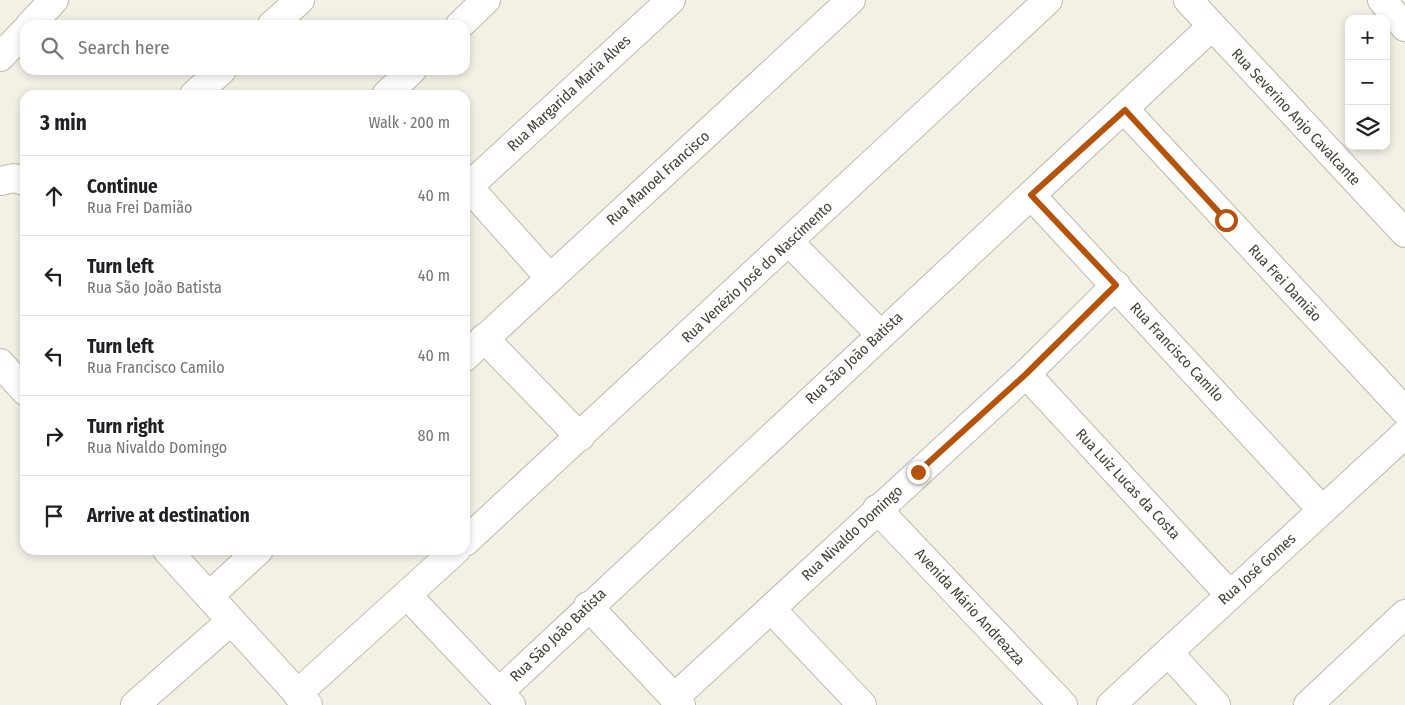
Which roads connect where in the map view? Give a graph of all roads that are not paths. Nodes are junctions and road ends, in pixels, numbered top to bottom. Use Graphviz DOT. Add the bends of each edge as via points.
graph roads {
  1 [pos="54,0"];
  2 [pos="300,0"];
  3 [pos="486,0"];
  4 [pos="671,0"];
  5 [pos="851,0"];
  6 [pos="1048,0"];
  7 [pos="1188,0"];
  8 [pos="1382,0"];
  9 [pos="35,20"];
  10 [pos="278,20"];
  11 [pos="465,20"];
  12 [pos="1211,27"];
  13 [pos="1405,27"];
  14 [pos="20,36"];
  15 [pos="0,57"];
  16 [pos="216,75"];
  17 [pos="407,75"];
  18 [pos="200,90"];
  19 [pos="391,90"];
  20 [pos="1125,110"];
  21 [pos="20,180"];
  22 [pos="0,181"];
  23 [pos="470,182"];
  24 [pos="470,188"];
  25 [pos="1031,195"];
  26 [pos="1405,233"];
  27 [pos="789,242"];
  28 [pos="549,277"];
  29 [pos="1116,285"];
  30 [pos="880,334"];
  31 [pos="484,338"];
  32 [pos="470,352"];
  33 [pos="0,363"];
  34 [pos="1026,374"];
  35 [pos="20,385"];
  36 [pos="1405,411"];
  37 [pos="1405,434"];
  38 [pos="580,437"];
  39 [pos="877,509"];
  40 [pos="1322,510"];
  41 [pos="470,537"];
  42 [pos="172,555"];
  43 [pos="254,555"];
  44 [pos="451,555"];
  45 [pos="1229,594"];
  46 [pos="407,595"];
  47 [pos="209,596"];
  48 [pos="588,606"];
  49 [pos="771,609"];
  50 [pos="1405,614"];
  51 [pos="231,621"];
  52 [pos="1168,652"];
  53 [pos="505,698"];
  54 [pos="303,700"];
  55 [pos="678,702"];
  56 [pos="135,705"];
  57 [pos="862,705"];
  58 [pos="1063,705"];
  59 [pos="1111,705"];
  60 [pos="1216,705"];
  61 [pos="1308,705"];
  1 -- 9 [label="street"];
  2 -- 10 [label="street"];
  3 -- 11 [label="street"];
  4 -- 23 [label="street, Rua Margarida Maria Alves"];
  5 -- 28 [label="street, Rua Manoel Francisco"];
  6 -- 27 [label="street, Rua Venézio José do Nascimento"];
  7 -- 12 [label="street, Rua Severino Anjo Cavalcante"];
  8 -- 13 [label="street"];
  12 -- 20 [label="street, Rua São João Batista"];
  12 -- 26 [label="street, Rua Severino Anjo Cavalcante"];
  14 -- 15 [label="street"];
  16 -- 18 [label="street"];
  17 -- 19 [label="street"];
  20 -- 25 [label="street, Rua São João Batista"];
  20 -- 36 [label="street, Rua Frei Damião"];
  21 -- 22 [label="street"];
  24 -- 28 [label="street"];
  25 -- 29 [label="street, Rua Francisco Camilo"];
  25 -- 30 [label="street, Rua São João Batista"];
  27 -- 30 [label="street"];
  27 -- 38 [label="street, Rua Venézio José do Nascimento"];
  28 -- 31 [label="street, Rua Manoel Francisco"];
  29 -- 34 [label="street, Rua Nivaldo Domingo"];
  29 -- 40 [label="street, Rua Francisco Camilo"];
  30 -- 48 [label="street, Rua São João Batista"];
  31 -- 32 [label="street, Rua Manoel Francisco"];
  31 -- 38 [label="street"];
  33 -- 35 [label="street"];
  34 -- 39 [label="street, Rua Nivaldo Domingo"];
  34 -- 45 [label="street, Rua Luiz Lucas da Costa"];
  37 -- 40 [label="street, Rua José Gomes"];
  38 -- 41 [label="street, Rua Venézio José do Nascimento"];
  39 -- 49 [label="street, Rua Nivaldo Domingo"];
  39 -- 58 [label="street, Avenida Mário Andreazza"];
  40 -- 45 [label="street, Rua José Gomes"];
  42 -- 47 [label="street"];
  43 -- 47 [label="street"];
  44 -- 46 [label="street"];
  45 -- 52 [label="street, Rua José Gomes"];
  46 -- 53 [label="street"];
  46 -- 54 [label="street"];
  47 -- 51 [label="street"];
  48 -- 53 [label="street, Rua São João Batista"];
  48 -- 55 [label="street"];
  49 -- 55 [label="street, Rua Nivaldo Domingo"];
  49 -- 57 [label="street"];
  50 -- 61 [label="street"];
  51 -- 54 [label="street"];
  51 -- 56 [label="street"];
  52 -- 59 [label="street, Rua José Gomes"];
  52 -- 60 [label="street"];
}
